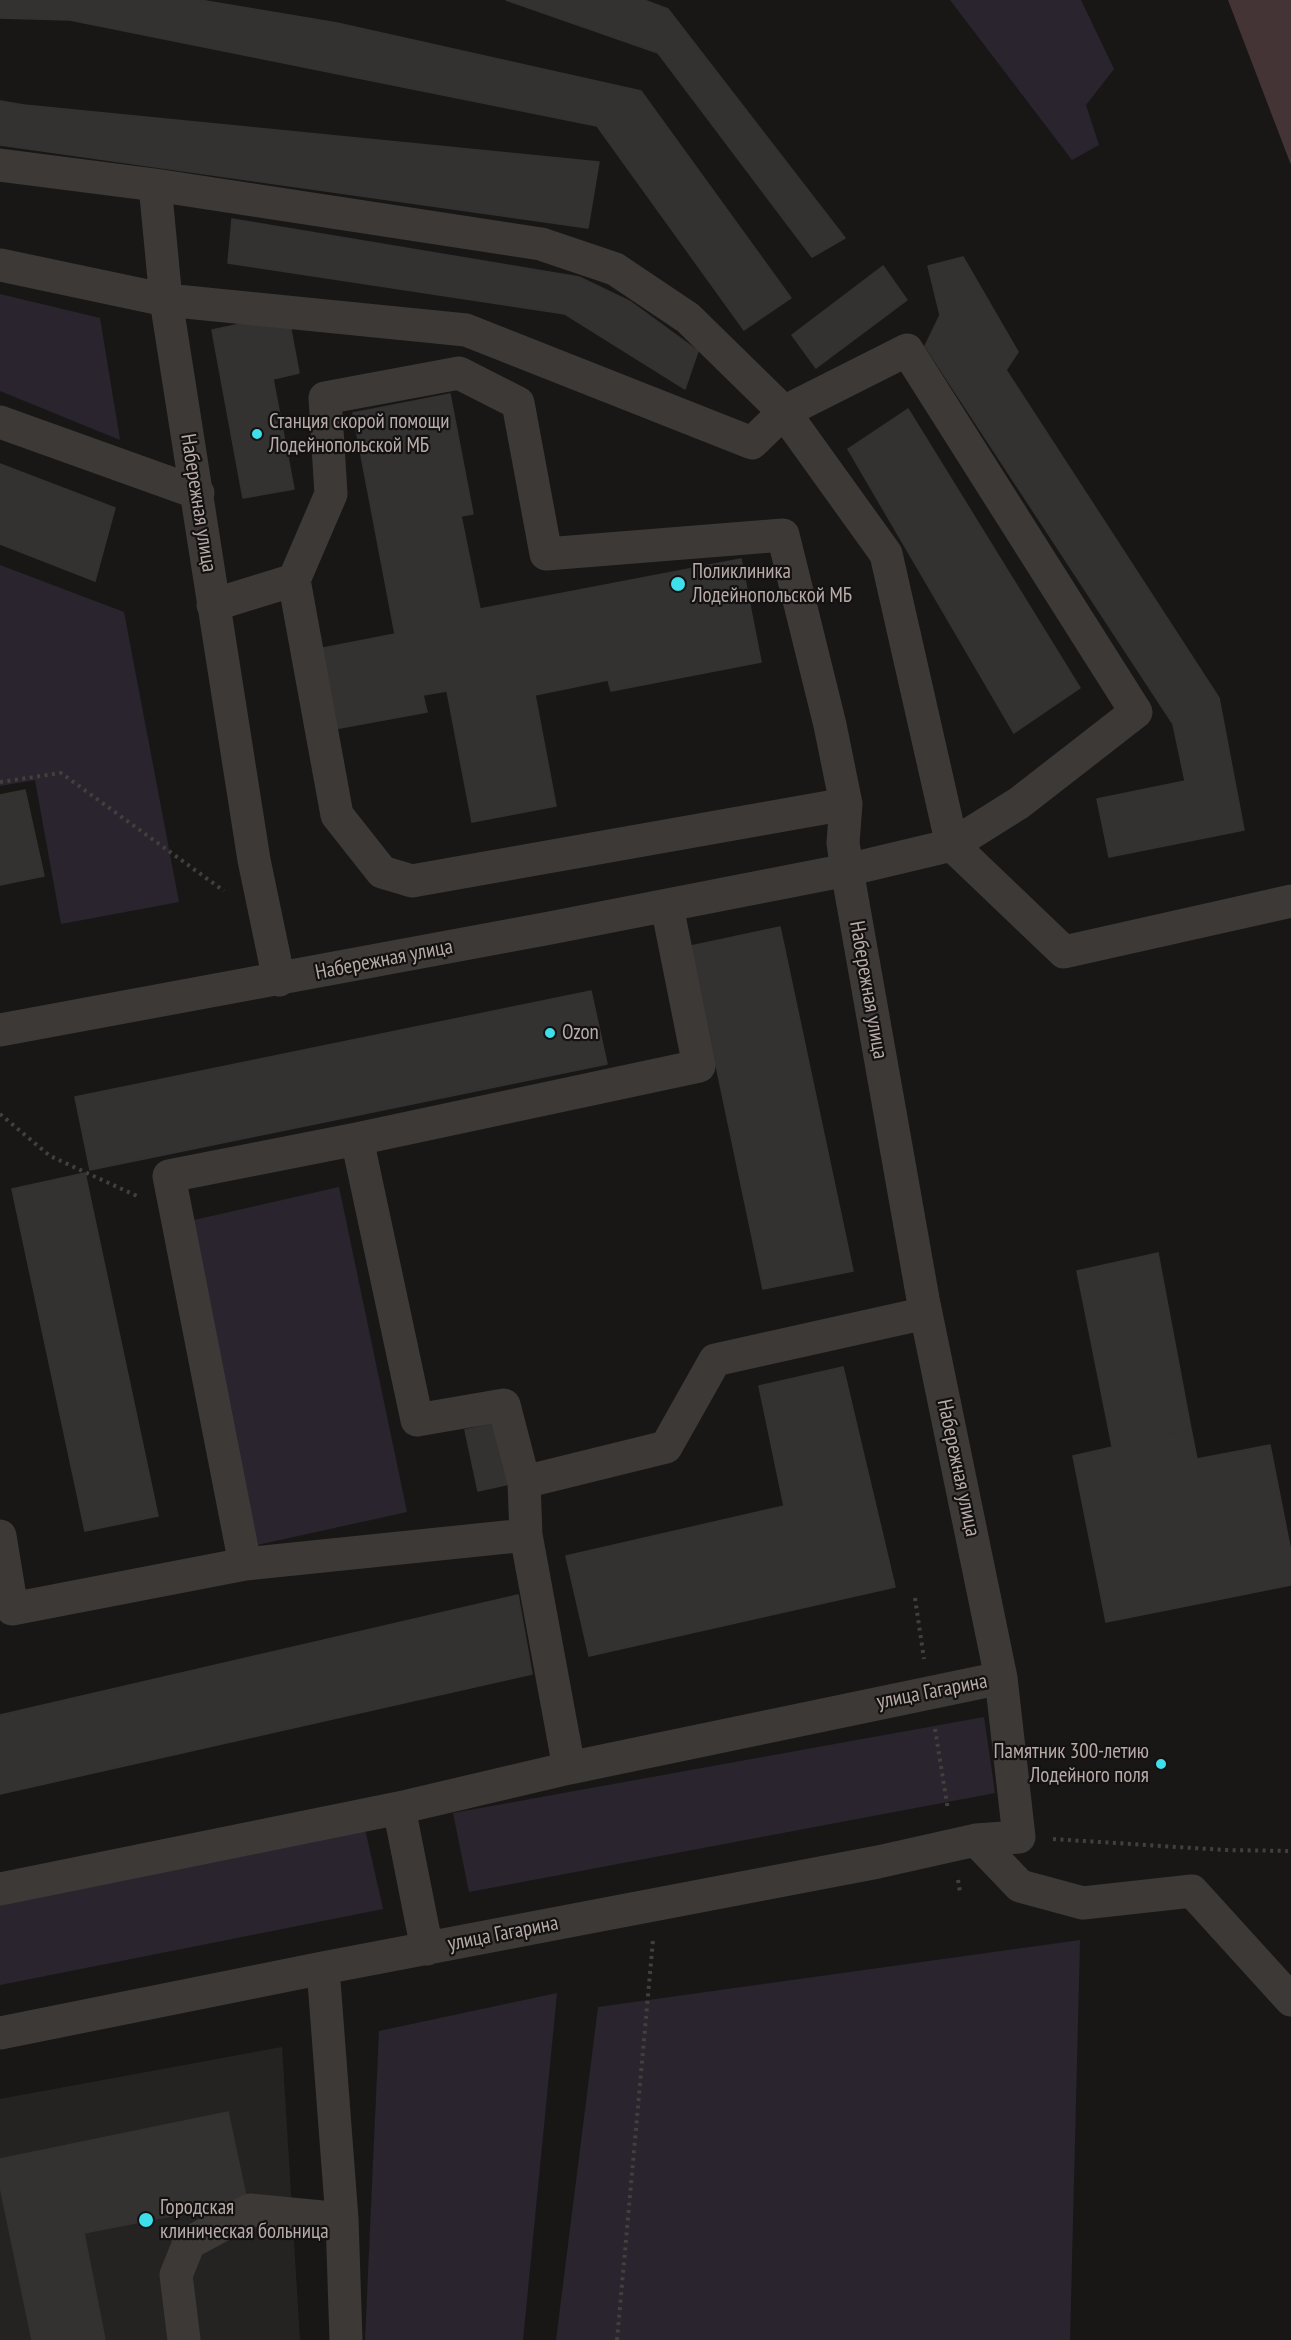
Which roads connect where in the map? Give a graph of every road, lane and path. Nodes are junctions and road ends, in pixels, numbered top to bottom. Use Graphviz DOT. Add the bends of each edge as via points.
graph roads {
  1 [pos="0,165"];
  2 [pos="155,185"];
  3 [pos="0,265"];
  4 [pos="166,300"];
  5 [pos="784,412"];
  6 [pos="0,422"];
  7 [pos="198,493"];
  8 [pos="294,580"];
  9 [pos="213,605"];
  10 [pos="0,782"];
  11 [pos="846,804"];
  12 [pos="952,844"];
  13 [pos="847,870"];
  14 [pos="1291,901"];
  15 [pos="667,906"];
  16 [pos="265,921"];
  17 [pos="279,980"];
  18 [pos="0,1030"];
  19 [pos="0,1114"];
  20 [pos="357,1139"];
  21 [pos="176,1214"];
  22 [pos="926,1314"];
  23 [pos="524,1482"];
  24 [pos="526,1535"];
  25 [pos="0,1536"];
  26 [pos="245,1564"];
  27 [pos="915,1598"];
  28 [pos="1001,1678"];
  29 [pos="929,1692"];
  30 [pos="569,1768"];
  31 [pos="399,1808"];
  32 [pos="1020,1837"];
  33 [pos="965,1842"];
  34 [pos="1291,1851"];
  35 [pos="0,1889"];
  36 [pos="960,1892"];
  37 [pos="656,1905"];
  38 [pos="427,1949"];
  39 [pos="323,1968"];
  40 [pos="1291,2000"];
  41 [pos="0,2033"];
  42 [pos="342,2219"];
  43 [pos="184,2340"];
  44 [pos="346,2340"];
  45 [pos="616,2340"];
  1 -- 2 [label="street"];
  2 -- 4 [label="street, Набережная улица"];
  2 -- 5 [label="street" via="541,244 615,268 688,318"];
  3 -- 4 [label="street"];
  4 -- 5 [label="street" via="466,330 752,443"];
  4 -- 7 [label="street, Набережная улица"];
  5 -- 12 [label="street" via="886,554"];
  5 -- 12 [label="street" via="908,350 1136,712 1019,803"];
  6 -- 7 [label="street"];
  7 -- 9 [label="street, Набережная улица"];
  8 -- 9 [label="street"];
  8 -- 11 [label="street" via="337,815 381,872 412,881"];
  8 -- 11 [label="street" via="331,494 325,398 459,373 518,403 546,554 783,535"];
  9 -- 16 [label="street, Набережная улица"];
  10 -- 16 [label="path" via="61,772"];
  11 -- 13 [label="street" via="843,843"];
  12 -- 13 [label="street"];
  12 -- 14 [label="street" via="1064,952"];
  13 -- 15 [label="street, Набережная улица"];
  13 -- 22 [label="street, Набережная улица"];
  15 -- 17 [label="street, Набережная улица"];
  15 -- 20 [label="street" via="699,1066"];
  16 -- 17 [label="street, Набережная улица"];
  17 -- 18 [label="street, Набережная улица"];
  19 -- 21 [label="path" via="50,1156"];
  20 -- 21 [label="street" via="169,1176"];
  20 -- 23 [label="street" via="417,1420 504,1405"];
  21 -- 26 [label="street"];
  22 -- 23 [label="street" via="715,1360 666,1447"];
  22 -- 28 [label="street, Набережная улица"];
  23 -- 24 [label="street"];
  24 -- 26 [label="street"];
  24 -- 30 [label="street"];
  25 -- 26 [label="street" via="12,1609"];
  27 -- 29 [label="path"];
  28 -- 29 [label="street, улица Гагарина"];
  28 -- 32 [label="street, улица Гагарина"];
  29 -- 30 [label="street, улица Гагарина"];
  29 -- 33 [label="path"];
  30 -- 31 [label="street, улица Гагарина"];
  31 -- 35 [label="street, улица Гагарина"];
  31 -- 38 [label="street, улица Гагарина"];
  32 -- 33 [label="street, улица Гагарина"];
  32 -- 34 [label="path"];
  33 -- 36 [label="path"];
  33 -- 37 [label="street, улица Гагарина"];
  33 -- 40 [label="street" via="1020,1886 1083,1903 1192,1891"];
  37 -- 38 [label="street, улица Гагарина"];
  37 -- 45 [label="path"];
  38 -- 39 [label="street, улица Гагарина"];
  39 -- 41 [label="street, улица Гагарина"];
  39 -- 42 [label="street"];
  42 -- 43 [label="street" via="250,2210 189,2243 176,2275"];
  42 -- 44 [label="street"];
}
